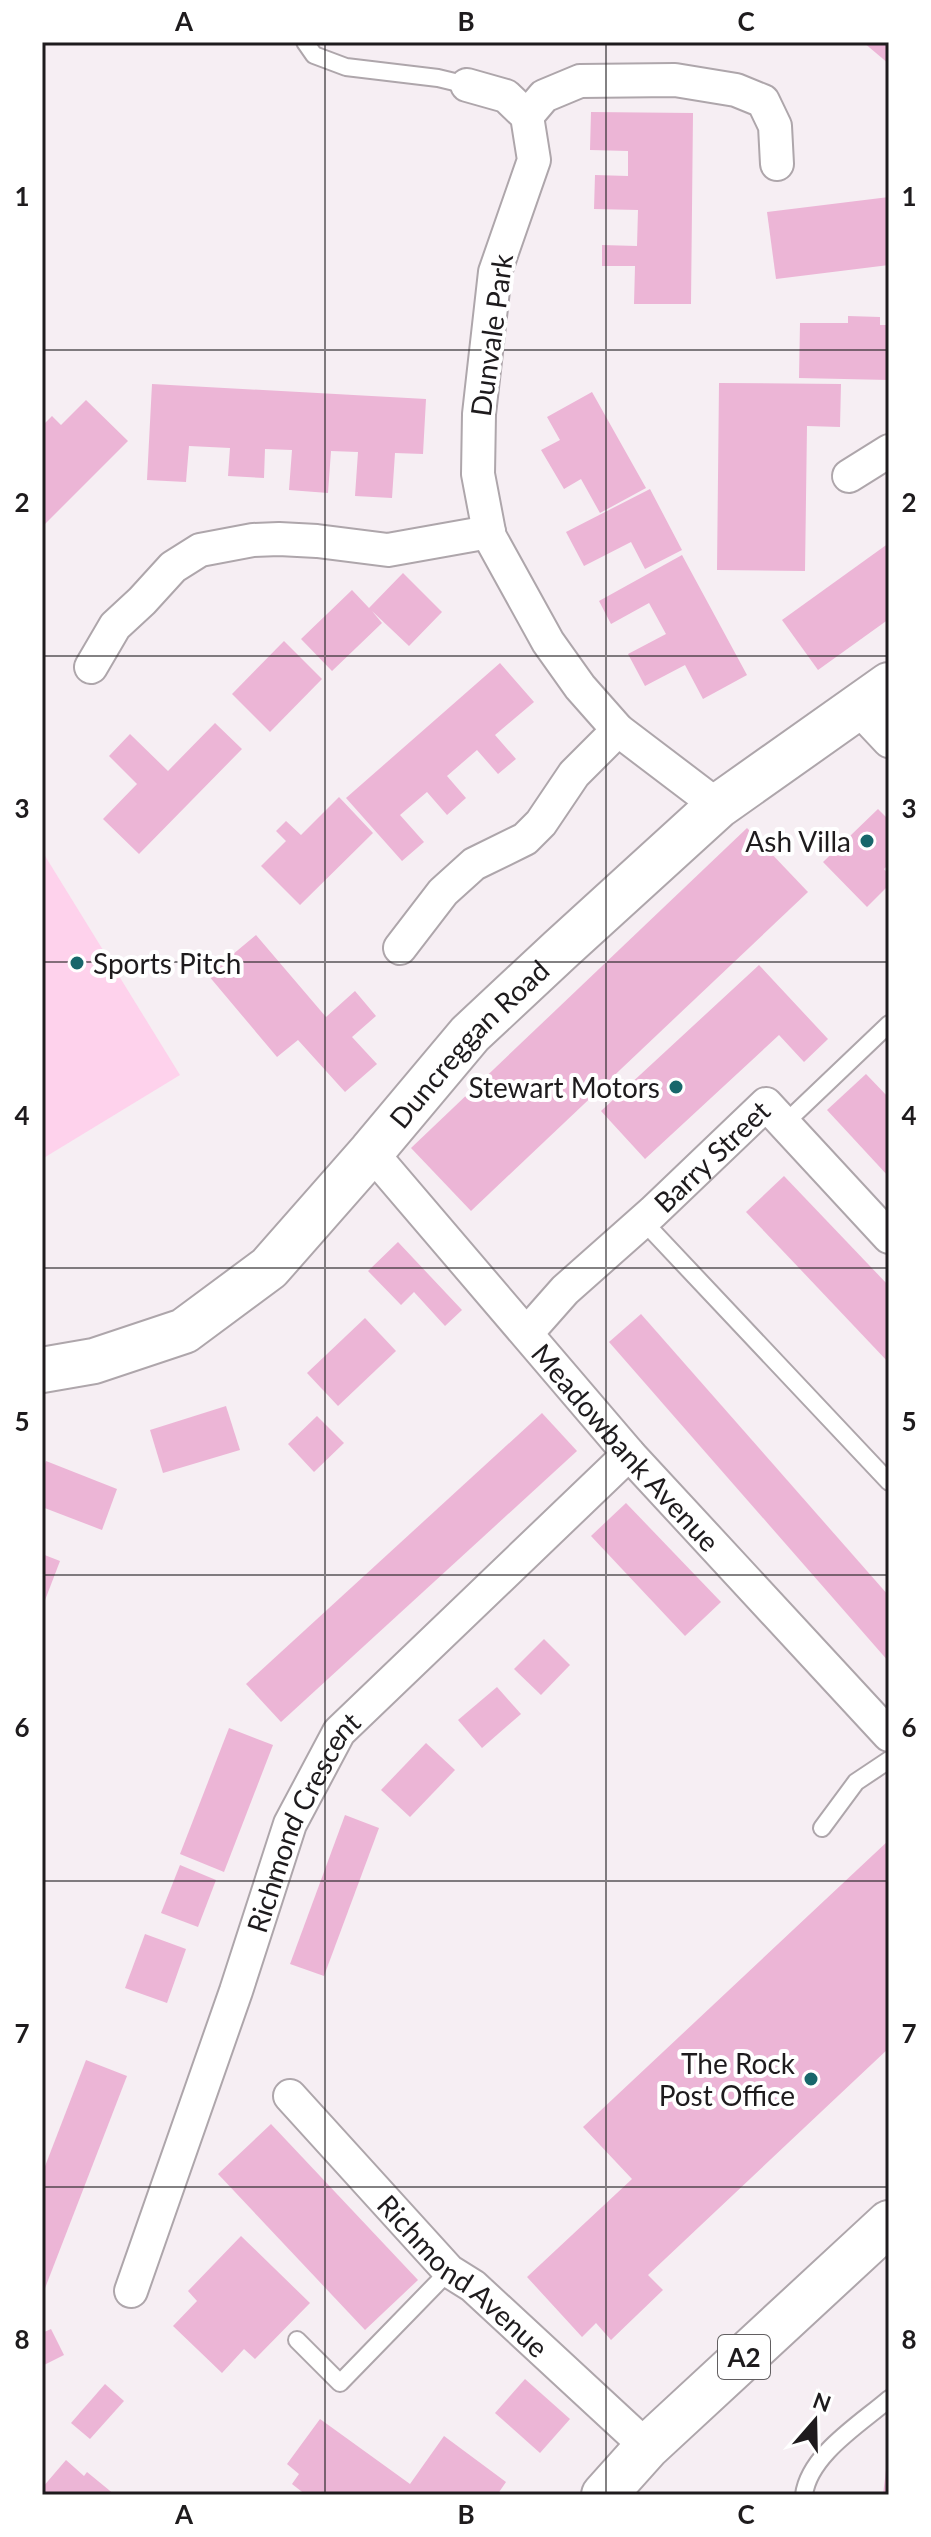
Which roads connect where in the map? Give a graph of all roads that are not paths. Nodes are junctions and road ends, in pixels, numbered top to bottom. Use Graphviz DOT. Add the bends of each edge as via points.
graph roads {
  1 [pos="305,42"];
  2 [pos="467,85"];
  3 [pos="527,116"];
  4 [pos="777,164"];
  5 [pos="889,451"];
  6 [pos="849,476"];
  7 [pos="489,532"];
  8 [pos="91,667"];
  9 [pos="874,697"];
  10 [pos="618,730"];
  11 [pos="889,741"];
  12 [pos="718,806"];
  13 [pos="400,948"];
  14 [pos="889,1024"];
  15 [pos="784,1124"];
  16 [pos="371,1152"];
  17 [pos="643,1221"];
  18 [pos="889,1237"];
  19 [pos="527,1333"];
  20 [pos="42,1370"];
  21 [pos="629,1454"];
  22 [pos="889,1482"];
  23 [pos="889,1735"];
  24 [pos="889,1760"];
  25 [pos="822,1828"];
  26 [pos="290,2096"];
  27 [pos="889,2223"];
  28 [pos="449,2271"];
  29 [pos="131,2291"];
  30 [pos="297,2340"];
  31 [pos="889,2399"];
  32 [pos="647,2447"];
  33 [pos="604,2495"];
  34 [pos="804,2495"];
  1 -- 2 [label="lane" via="314,55 346,67"];
  2 -- 3 [label="street" via="506,96"];
  3 -- 4 [label="street" via="544,96 580,81 675,80 736,90 763,101 775,126"];
  3 -- 7 [label="street, Dunvale Park" via="534,160 495,272 479,414 478,474"];
  5 -- 6 [label="street"];
  7 -- 8 [label="street" via="388,550 279,539 200,550 173,567 115,626"];
  7 -- 10 [label="street, Dunvale Park" via="548,642"];
  9 -- 11 [label="street"];
  9 -- 12 [label="main road, Duncreggan Road"];
  10 -- 12 [label="street, Dunvale Park"];
  10 -- 13 [label="street" via="588,758 541,823 525,839 474,864 443,892"];
  12 -- 16 [label="main road, Duncreggan Road" via="470,1034"];
  14 -- 15 [label="lane"];
  15 -- 17 [label="street, Barry Street" via="766,1104"];
  15 -- 18 [label="street, Barry Street"];
  16 -- 19 [label="street, Meadowbank Avenue"];
  16 -- 20 [label="main road, Duncreggan Road" via="269,1268 184,1331 94,1361"];
  17 -- 19 [label="street, Barry Street" via="565,1290"];
  17 -- 22 [label="lane"];
  19 -- 21 [label="street, Meadowbank Avenue"];
  21 -- 23 [label="street, Meadowbank Avenue"];
  21 -- 29 [label="street, Richmond Crescent" via="339,1732 290,1824"];
  24 -- 25 [label="lane" via="856,1782"];
  26 -- 28 [label="street, Richmond Avenue"];
  27 -- 32 [label="main road, A2"];
  28 -- 30 [label="lane" via="340,2383"];
  28 -- 32 [label="street, Richmond Avenue" via="473,2286"];
  31 -- 34 [label="lane" via="817,2461"];
  32 -- 33 [label="main road, A2"];
}
